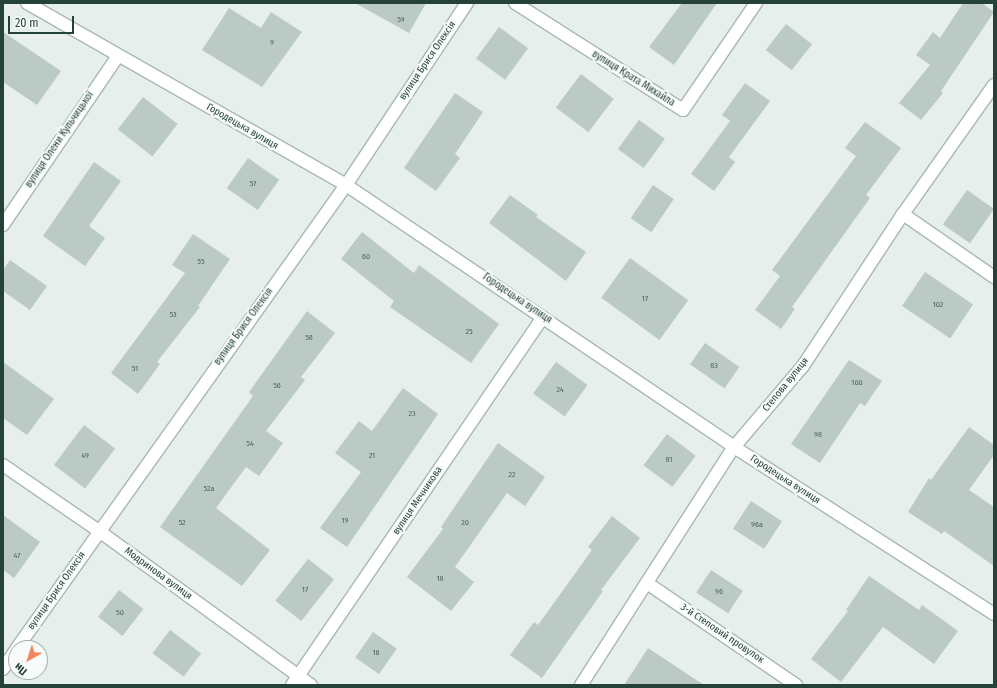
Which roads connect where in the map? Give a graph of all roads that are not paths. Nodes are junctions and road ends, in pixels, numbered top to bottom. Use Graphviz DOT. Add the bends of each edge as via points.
graph roads {
  1 [pos="27,3"];
  2 [pos="467,3"];
  3 [pos="514,3"];
  4 [pos="756,3"];
  5 [pos="118,56"];
  6 [pos="994,85"];
  7 [pos="346,185"];
  8 [pos="903,214"];
  9 [pos="3,225"];
  10 [pos="994,277"];
  11 [pos="543,316"];
  12 [pos="734,447"];
  13 [pos="3,465"];
  14 [pos="99,530"];
  15 [pos="647,583"];
  16 [pos="994,614"];
  17 [pos="23,640"];
  18 [pos="295,681"];
  19 [pos="586,683"];
  20 [pos="311,685"];
  21 [pos="796,685"];
  1 -- 5 [label="street, Городецька вулиця"];
  2 -- 7 [label="street, вулиця Брися Олексія"];
  3 -- 4 [label="street, вулиця Крата Михайла" via="684,110"];
  5 -- 7 [label="street, Городецька вулиця"];
  5 -- 9 [label="street, вулиця Олени Кульчицької"];
  6 -- 8 [label="street, Степова вулиця"];
  7 -- 11 [label="street, Городецька вулиця"];
  7 -- 14 [label="street, вулиця Брися Олексія"];
  8 -- 10 [label="street"];
  8 -- 12 [label="street, Степова вулиця" via="803,366"];
  11 -- 12 [label="street, Городецька вулиця"];
  11 -- 18 [label="street, вулиця Мечникова"];
  12 -- 15 [label="street, Степова вулиця"];
  12 -- 16 [label="street, Городецька вулиця"];
  13 -- 14 [label="street, Модринова вулиця"];
  14 -- 17 [label="street, вулиця Брися Олексія"];
  14 -- 18 [label="street, Модринова вулиця"];
  15 -- 19 [label="street, Степова вулиця"];
  15 -- 21 [label="street, 3-й Степовий провулок"];
  18 -- 20 [label="street, Модринова вулиця"];
}
